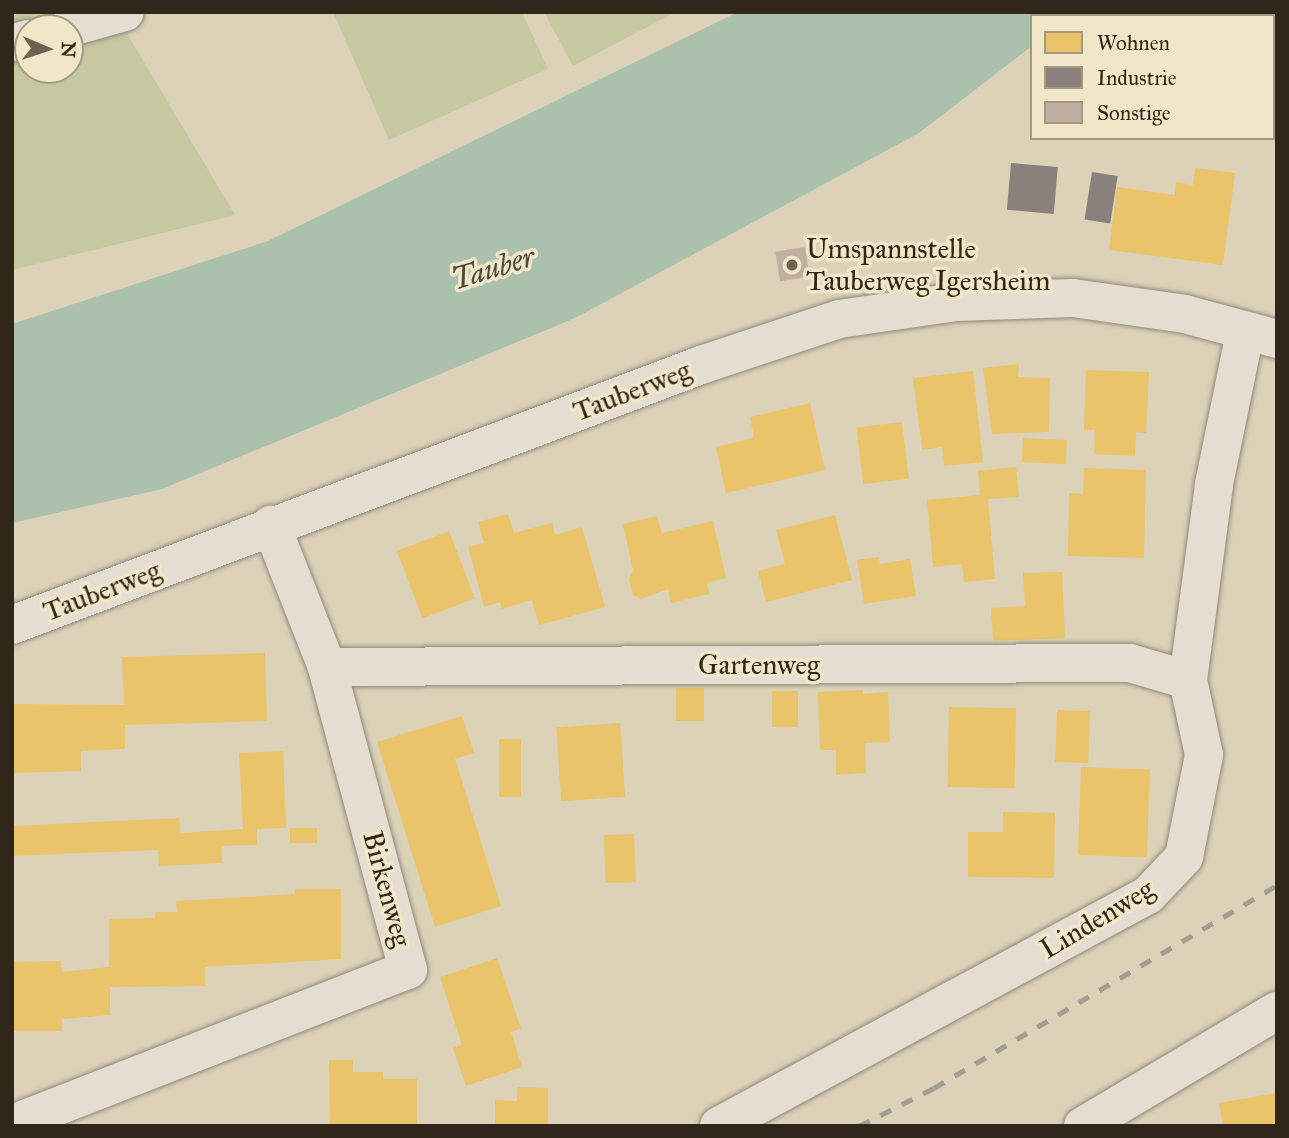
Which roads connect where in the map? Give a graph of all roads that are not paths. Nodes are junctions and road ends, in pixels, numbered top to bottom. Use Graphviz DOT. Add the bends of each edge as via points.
graph roads {
  1 [pos="125,12"];
  2 [pos="84,24"];
  3 [pos="1261,336"];
  4 [pos="271,525"];
  5 [pos="12,625"];
  6 [pos="327,667"];
  7 [pos="1188,680"];
  8 [pos="1277,1011"];
  9 [pos="12,1124"];
  10 [pos="719,1126"];
  11 [pos="1083,1126"];
  1 -- 2 [label="street"];
  3 -- 4 [label="street, Tauberweg" via="1185,314 1073,298 957,302 839,319 701,365"];
  3 -- 7 [label="street, Lindenweg" via="1214,484"];
  4 -- 5 [label="street, Tauberweg"];
  4 -- 6 [label="street, Birkenweg"];
  6 -- 7 [label="street, Gartenweg" via="1130,663"];
  6 -- 9 [label="street, Birkenweg" via="408,970"];
  7 -- 10 [label="street, Lindenweg" via="1204,755 1184,857 1148,895"];
  8 -- 11 [label="street"];
}
